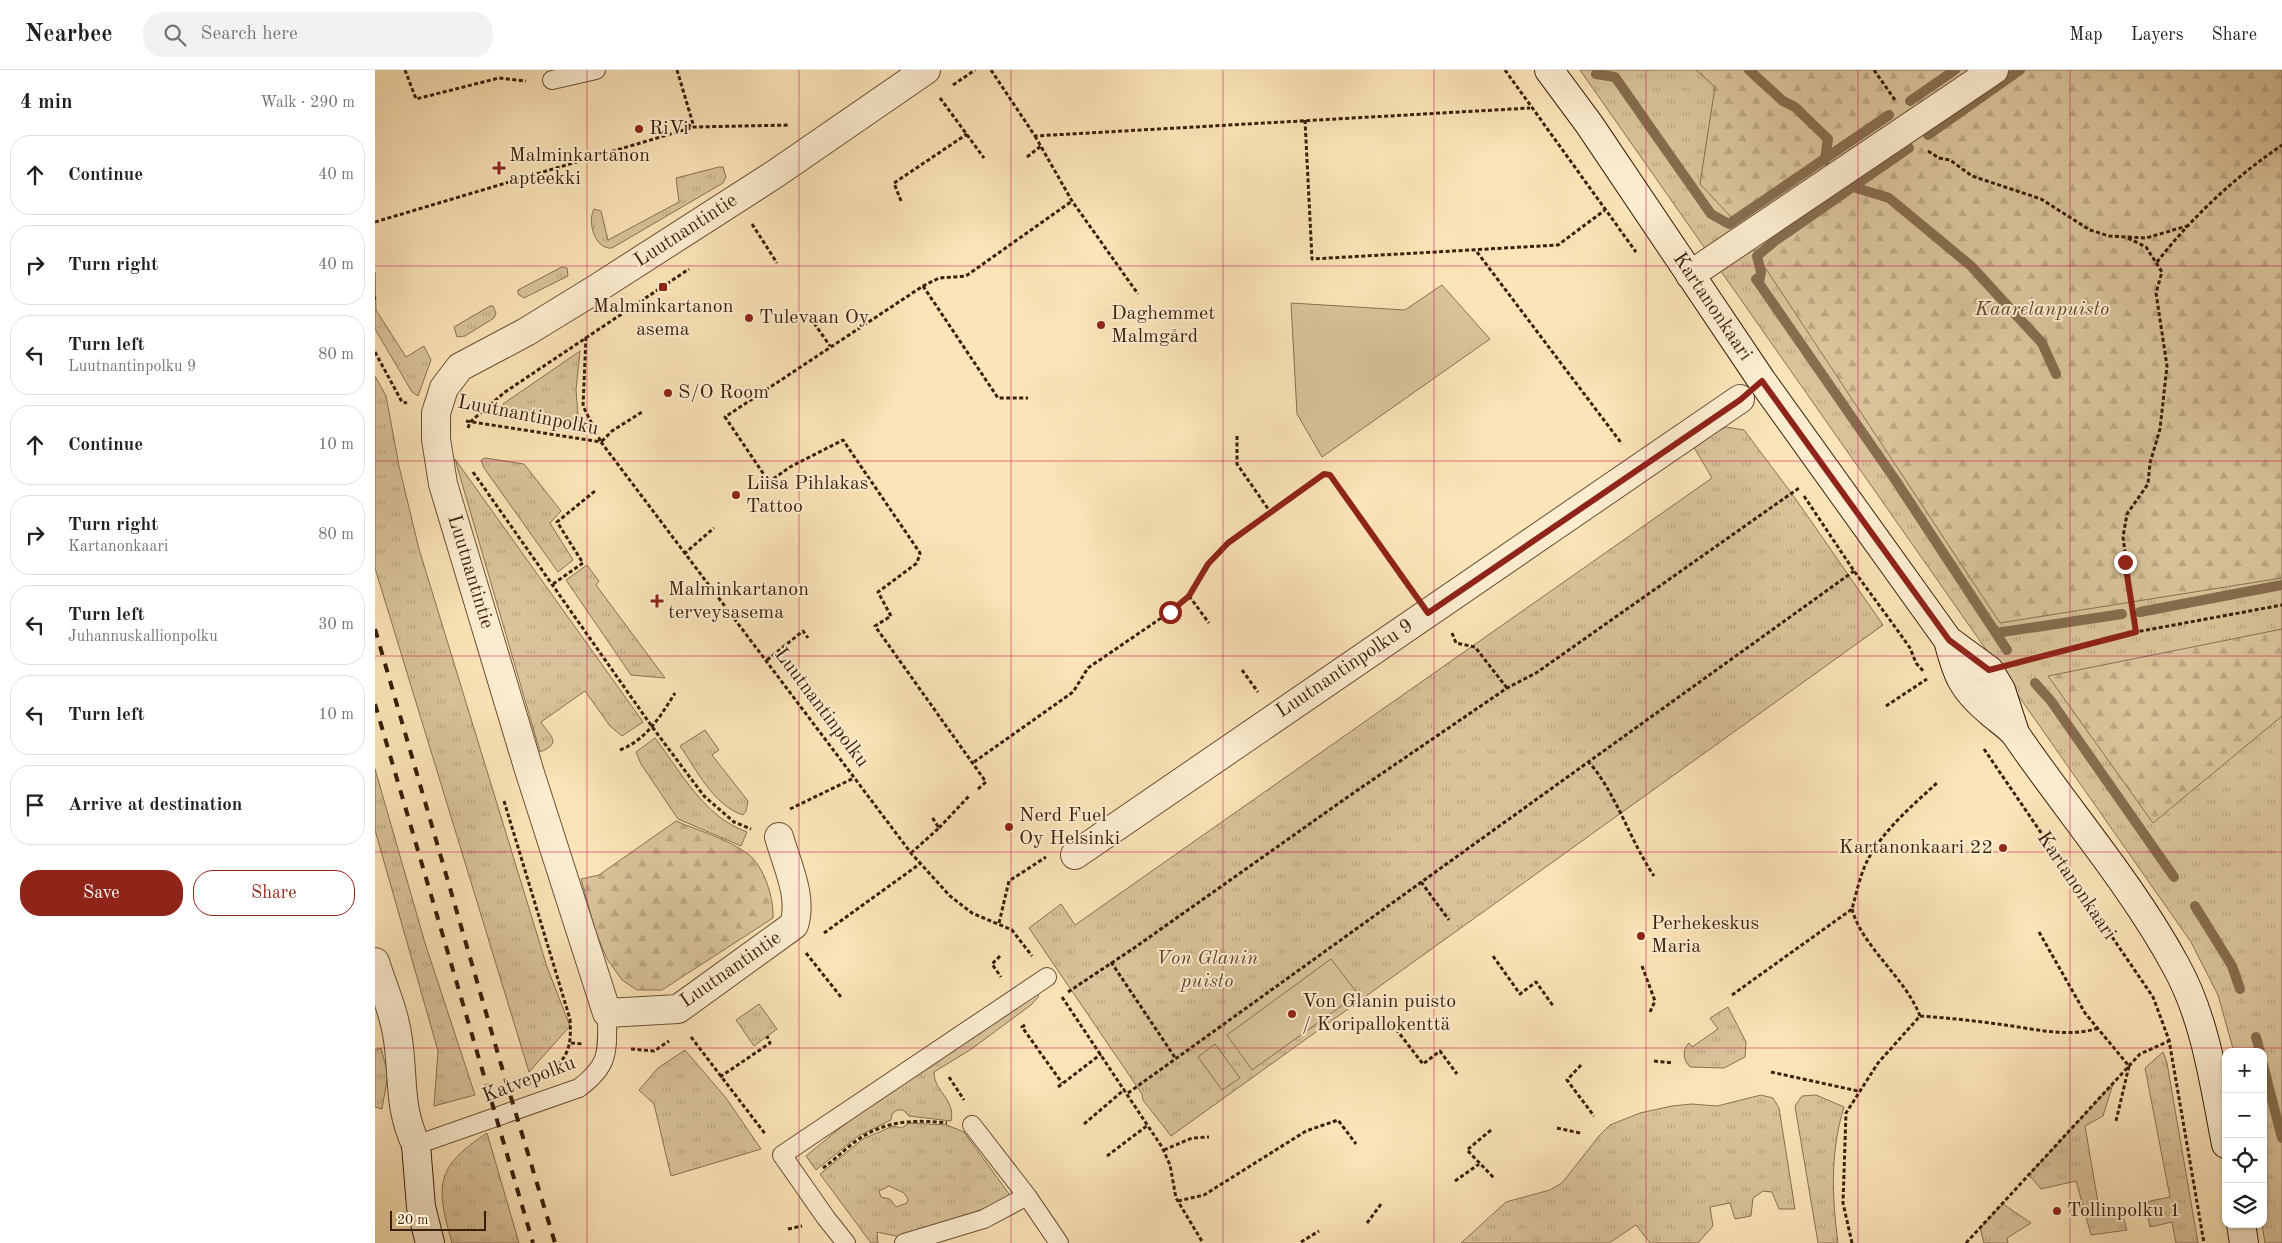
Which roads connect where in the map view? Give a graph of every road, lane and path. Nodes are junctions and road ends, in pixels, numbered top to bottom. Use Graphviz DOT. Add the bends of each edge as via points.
graph roads {
  1 [pos="405,70"];
  2 [pos="596,70"];
  3 [pos="677,70"];
  4 [pos="926,70"];
  5 [pos="991,70"];
  6 [pos="1505,70"];
  7 [pos="1549,70"];
  8 [pos="1874,70"];
  9 [pos="1994,70"];
  10 [pos="552,80"];
  11 [pos="938,96"];
  12 [pos="1531,108"];
  13 [pos="675,120"];
  14 [pos="1305,120"];
  15 [pos="796,123"];
  16 [pos="694,127"];
  17 [pos="1910,127"];
  18 [pos="967,134"];
  19 [pos="1035,136"];
  20 [pos="2282,145"];
  21 [pos="1041,146"];
  22 [pos="1027,157"];
  23 [pos="984,158"];
  24 [pos="901,201"];
  25 [pos="1072,201"];
  26 [pos="1605,210"];
  27 [pos="375,222"];
  28 [pos="752,224"];
  29 [pos="2187,226"];
  30 [pos="2129,238"];
  31 [pos="1477,251"];
  32 [pos="1637,255"];
  33 [pos="2157,262"];
  34 [pos="777,263"];
  35 [pos="1690,275"];
  36 [pos="923,286"];
  37 [pos="1138,294"];
  38 [pos="814,323"];
  39 [pos="586,336"];
  40 [pos="830,346"];
  41 [pos="375,352"];
  42 [pos="1762,381"];
  43 [pos="1028,398"];
  44 [pos="1740,400"];
  45 [pos="642,412"];
  46 [pos="436,413"];
  47 [pos="1237,436"];
  48 [pos="601,442"];
  49 [pos="1623,445"];
  50 [pos="472,469"];
  51 [pos="1799,488"];
  52 [pos="595,491"];
  53 [pos="1271,513"];
  54 [pos="714,528"];
  55 [pos="684,554"];
  56 [pos="553,584"];
  57 [pos="1189,596"];
  58 [pos="2282,605"];
  59 [pos="1434,609"];
  60 [pos="1209,623"];
  61 [pos="2136,632"];
  62 [pos="808,638"];
  63 [pos="1949,640"];
  64 [pos="767,660"];
  65 [pos="1989,670"];
  66 [pos="1507,688"];
  67 [pos="675,693"];
  68 [pos="1886,706"];
  69 [pos="653,728"];
  70 [pos="2015,733"];
  71 [pos="1983,748"];
  72 [pos="620,750"];
  73 [pos="1588,761"];
  74 [pos="974,762"];
  75 [pos="854,778"];
  76 [pos="1938,782"];
  77 [pos="978,789"];
  78 [pos="969,796"];
  79 [pos="932,817"];
  80 [pos="773,825"];
  81 [pos="939,828"];
  82 [pos="911,853"];
  83 [pos="1075,855"];
  84 [pos="921,863"];
  85 [pos="1654,876"];
  86 [pos="1421,882"];
  87 [pos="1852,910"];
  88 [pos="1449,920"];
  89 [pos="2039,932"];
  90 [pos="807,954"];
  91 [pos="1493,956"];
  92 [pos="375,962"];
  93 [pos="1111,962"];
  94 [pos="1642,966"];
  95 [pos="1047,977"];
  96 [pos="1732,995"];
  97 [pos="841,996"];
  98 [pos="1061,996"];
  99 [pos="1554,1007"];
  100 [pos="1650,1012"];
  101 [pos="607,1013"];
  102 [pos="1920,1016"];
  103 [pos="1392,1024"];
  104 [pos="1022,1027"];
  105 [pos="2098,1028"];
  106 [pos="686,1030"];
  107 [pos="767,1036"];
  108 [pos="2169,1040"];
  109 [pos="1101,1054"];
  110 [pos="1176,1059"];
  111 [pos="1654,1061"];
  112 [pos="1673,1063"];
  113 [pos="1581,1065"];
  114 [pos="2129,1066"];
  115 [pos="1771,1072"];
  116 [pos="1457,1074"];
  117 [pos="720,1077"];
  118 [pos="1062,1083"];
  119 [pos="1058,1086"];
  120 [pos="1125,1089"];
  121 [pos="1858,1091"];
  122 [pos="1594,1116"];
  123 [pos="2117,1120"];
  124 [pos="1084,1124"];
  125 [pos="972,1125"];
  126 [pos="1148,1125"];
  127 [pos="1557,1128"];
  128 [pos="1491,1130"];
  129 [pos="1580,1133"];
  130 [pos="1209,1137"];
  131 [pos="2225,1138"];
  132 [pos="1356,1144"];
  133 [pos="416,1145"];
  134 [pos="1164,1150"];
  135 [pos="782,1155"];
  136 [pos="1107,1156"];
  137 [pos="1479,1164"];
  138 [pos="1494,1178"];
  139 [pos="1455,1181"];
  140 [pos="802,1183"];
  141 [pos="1027,1196"];
  142 [pos="1178,1201"];
  143 [pos="1381,1204"];
  144 [pos="1367,1223"];
  145 [pos="798,1227"];
  146 [pos="2242,1228"];
  147 [pos="787,1229"];
  148 [pos="1319,1231"];
  149 [pos="1301,1242"];
  150 [pos="430,1243"];
  151 [pos="846,1243"];
  152 [pos="903,1243"];
  153 [pos="1059,1243"];
  154 [pos="1203,1243"];
  155 [pos="1852,1243"];
  156 [pos="1966,1243"];
  157 [pos="2204,1243"];
  158 [pos="2244,1243"];
  1 -- 10 [label="path" via="416,99 499,78"];
  2 -- 10 [label="lane"];
  3 -- 16 [label="path"];
  4 -- 46 [label="street, Luutnantintie" via="775,174 597,289 460,367 444,388"];
  5 -- 19 [label="path"];
  6 -- 12 [label="path"];
  7 -- 35 [label="street, Kartanonkaari"];
  8 -- 17 [label="path"];
  9 -- 17 [label="street"];
  11 -- 18 [label="path"];
  12 -- 14 [label="path"];
  12 -- 26 [label="path"];
  13 -- 16 [label="path"];
  14 -- 19 [label="path"];
  14 -- 31 [label="path" via="1312,259"];
  15 -- 16 [label="path"];
  16 -- 27 [label="path"];
  17 -- 30 [label="path" via="1927,150 1939,158 1951,160 1972,176 2041,199 2090,230"];
  17 -- 35 [label="street"];
  18 -- 23 [label="path"];
  18 -- 24 [label="path" via="894,182"];
  19 -- 21 [label="path"];
  20 -- 29 [label="path" via="2247,170"];
  21 -- 22 [label="path"];
  21 -- 25 [label="path"];
  25 -- 36 [label="path" via="966,276 939,278"];
  25 -- 37 [label="path"];
  26 -- 31 [label="path" via="1558,245"];
  26 -- 32 [label="path"];
  28 -- 34 [label="path"];
  29 -- 30 [label="path" via="2146,238"];
  29 -- 33 [label="path"];
  30 -- 33 [label="path" via="2146,247"];
  31 -- 49 [label="path"];
  33 -- 61 [label="path" via="2162,272 2156,293 2167,366 2165,387 2148,484 2127,514 2123,537"];
  35 -- 42 [label="street, Kartanonkaari"];
  36 -- 40 [label="path"];
  36 -- 43 [label="path" via="998,398"];
  38 -- 40 [label="path"];
  39 -- 48 [label="path" via="583,406"];
  40 -- 74 [label="path" via="725,417 769,482 790,467 843,440 920,553 917,563 878,592 891,616 875,626"];
  41 -- 46 [label="path, Luutnantinpolku" via="402,402"];
  42 -- 44 [label="lane"];
  42 -- 63 [label="street, Kartanonkaari"];
  44 -- 59 [label="street, Luutnantinpolku 9"];
  45 -- 48 [label="path"];
  46 -- 48 [label="path, Luutnantinpolku" via="478,423"];
  46 -- 101 [label="street, Luutnantintie" via="436,439 443,484 529,770"];
  47 -- 53 [label="path" via="1237,464"];
  48 -- 55 [label="path, Luutnantinpolku"];
  50 -- 56 [label="path"];
  51 -- 66 [label="path" via="1536,673"];
  52 -- 56 [label="path" via="557,522 583,563"];
  53 -- 57 [label="path" via="1228,543 1208,564"];
  53 -- 59 [label="path" via="1324,474 1330,475"];
  54 -- 55 [label="path"];
  55 -- 64 [label="path, Luutnantinpolku"];
  56 -- 69 [label="path"];
  57 -- 60 [label="path"];
  57 -- 74 [label="path" via="1088,668 1073,692"];
  58 -- 61 [label="path"];
  59 -- 66 [label="path" via="1456,643 1475,647"];
  59 -- 83 [label="street, Luutnantinpolku 9"];
  61 -- 65 [label="path"];
  62 -- 64 [label="path" via="803,631"];
  63 -- 65 [label="street, Kartanonkaari"];
  63 -- 70 [label="street, Kartanonkaari" via="1956,672 1965,686"];
  64 -- 75 [label="path, Luutnantinpolku"];
  65 -- 70 [label="street, Kartanonkaari" via="2001,690"];
  66 -- 93 [label="path"];
  67 -- 69 [label="path"];
  68 -- 73 [label="path" via="1930,678 1854,572"];
  69 -- 72 [label="path"];
  69 -- 80 [label="path" via="719,811 749,829"];
  70 -- 131 [label="street, Kartanonkaari" via="2142,911 2177,967 2202,1029"];
  71 -- 108 [label="path, Kartanonkaari" via="2153,997"];
  73 -- 85 [label="path" via="1603,780 1641,857"];
  73 -- 86 [label="path"];
  74 -- 77 [label="path" via="986,782"];
  75 -- 80 [label="path"];
  75 -- 82 [label="path, Luutnantinpolku"];
  76 -- 87 [label="path" via="1897,820 1871,854"];
  78 -- 81 [label="path"];
  79 -- 81 [label="path"];
  80 -- 101 [label="street, Luutnantintie" via="796,895 799,912 794,925 678,1009"];
  81 -- 82 [label="path"];
  82 -- 84 [label="path, Luutnantinpolku"];
  86 -- 88 [label="path"];
  86 -- 110 [label="path"];
  87 -- 96 [label="path"];
  87 -- 102 [label="path" via="1856,923 1904,986"];
  89 -- 105 [label="path" via="2085,1013"];
  90 -- 97 [label="path"];
  91 -- 99 [label="path" via="1520,994 1536,982"];
  92 -- 133 [label="street" via="398,1038 403,1108"];
  93 -- 98 [label="path"];
  93 -- 110 [label="path"];
  94 -- 100 [label="path" via="1655,1001"];
  95 -- 135 [label="lane"];
  101 -- 133 [label="lane, Katvepolku" via="607,1046 603,1064 597,1074 579,1088"];
  102 -- 105 [label="path" via="2059,1032 2084,1033"];
  102 -- 121 [label="path"];
  103 -- 116 [label="path" via="1423,1064 1440,1051"];
  104 -- 118 [label="path"];
  105 -- 114 [label="path"];
  106 -- 117 [label="path"];
  107 -- 117 [label="path" via="770,1043"];
  108 -- 114 [label="path" via="2139,1054"];
  108 -- 157 [label="path, Kartanonkaari"];
  109 -- 118 [label="path"];
  110 -- 126 [label="path" via="1128,1093"];
  111 -- 112 [label="path"];
  113 -- 122 [label="path" via="1567,1080"];
  114 -- 123 [label="path"];
  114 -- 156 [label="path"];
  115 -- 121 [label="path"];
  117 -- 135 [label="path"];
  118 -- 119 [label="path"];
  120 -- 124 [label="path"];
  121 -- 155 [label="path" via="1846,1112 1844,1130 1843,1203"];
  125 -- 140 [label="path" via="919,1120 887,1124 860,1138"];
  125 -- 141 [label="lane"];
  126 -- 134 [label="path"];
  126 -- 136 [label="path"];
  127 -- 129 [label="path"];
  128 -- 137 [label="path" via="1467,1150"];
  130 -- 134 [label="path" via="1192,1138"];
  132 -- 142 [label="path" via="1338,1120 1323,1124 1306,1131 1204,1195"];
  133 -- 150 [label="street" via="421,1207"];
  134 -- 142 [label="path"];
  135 -- 140 [label="lane"];
  137 -- 138 [label="path"];
  137 -- 139 [label="path"];
  140 -- 151 [label="lane"];
  141 -- 152 [label="lane" via="984,1219"];
  141 -- 153 [label="lane"];
  142 -- 154 [label="path"];
  143 -- 144 [label="path"];
  145 -- 147 [label="path"];
  146 -- 158 [label="street"];
  148 -- 149 [label="path"];
}
